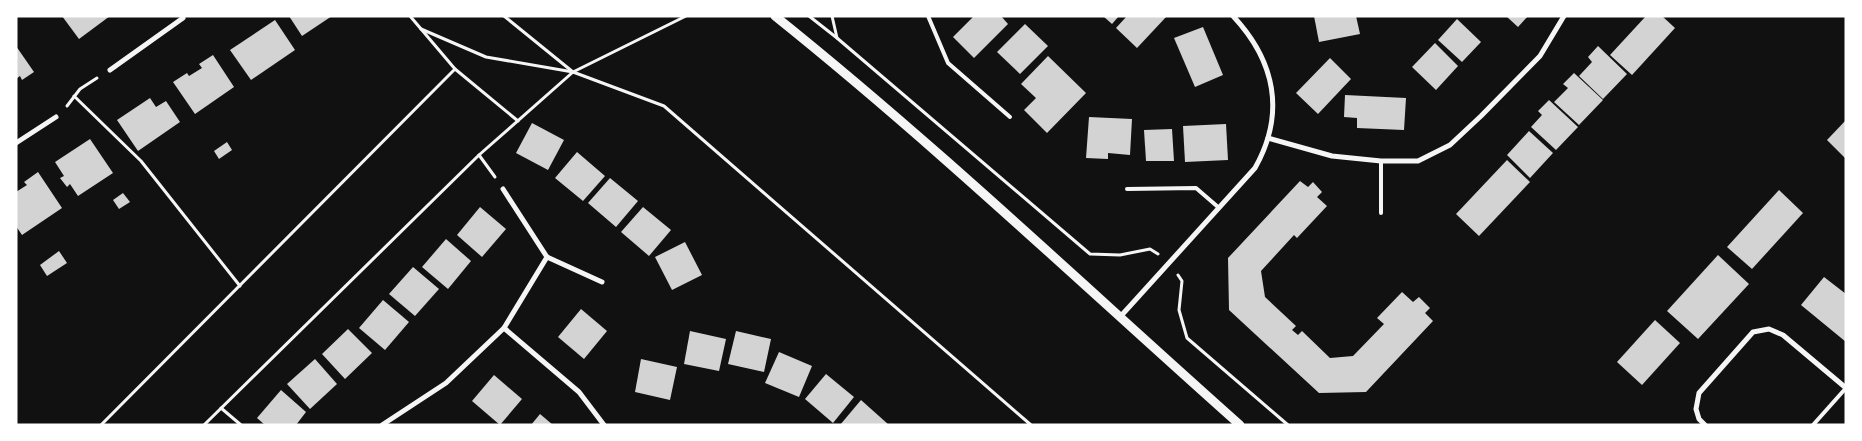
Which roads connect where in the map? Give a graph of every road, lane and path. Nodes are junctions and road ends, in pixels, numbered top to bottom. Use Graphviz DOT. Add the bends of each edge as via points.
graph roads {
  1 [pos="410,16"];
  2 [pos="504,16"];
  3 [pos="686,16"];
  4 [pos="775,16"];
  5 [pos="809,16"];
  6 [pos="928,16"];
  7 [pos="1232,16"];
  8 [pos="1564,16"];
  9 [pos="183,17"];
  10 [pos="421,29"];
  11 [pos="455,68"];
  12 [pos="110,70"];
  13 [pos="573,72"];
  14 [pos="74,96"];
  15 [pos="56,117"];
  16 [pos="1010,117"];
  17 [pos="518,121"];
  18 [pos="1268,138"];
  19 [pos="16,143"];
  20 [pos="479,155"];
  21 [pos="1381,161"];
  22 [pos="503,188"];
  23 [pos="1127,189"];
  24 [pos="1218,207"];
  25 [pos="1381,213"];
  26 [pos="547,257"];
  27 [pos="1168,261"];
  28 [pos="602,282"];
  29 [pos="240,286"];
  30 [pos="1119,318"];
  31 [pos="504,328"];
  32 [pos="1846,388"];
  33 [pos="221,408"];
  34 [pos="101,425"];
  35 [pos="204,425"];
  36 [pos="241,425"];
  37 [pos="382,425"];
  38 [pos="604,425"];
  39 [pos="1031,425"];
  40 [pos="1240,425"];
  41 [pos="1288,425"];
  42 [pos="1705,425"];
  43 [pos="1813,425"];
  1 -- 10 [label="path"];
  2 -- 13 [label="path"];
  3 -- 13 [label="path"];
  4 -- 30 [label="street" via="840,68 977,188"];
  5 -- 27 [label="path" via="1090,254 1120,255 1150,249"];
  6 -- 16 [label="lane" via="948,63"];
  7 -- 18 [label="street" via="1250,34 1267,68 1274,104"];
  8 -- 21 [label="street" via="1540,56 1450,145 1418,161"];
  9 -- 12 [label="street"];
  10 -- 11 [label="path"];
  10 -- 13 [label="path" via="486,57"];
  11 -- 17 [label="path"];
  11 -- 29 [label="path"];
  12 -- 14 [label="path"];
  13 -- 17 [label="path"];
  13 -- 39 [label="path" via="664,106"];
  14 -- 15 [label="path"];
  14 -- 29 [label="path" via="141,161"];
  15 -- 19 [label="street"];
  17 -- 20 [label="path"];
  18 -- 21 [label="street" via="1332,156"];
  18 -- 24 [label="street" via="1255,168"];
  20 -- 22 [label="path"];
  20 -- 33 [label="path"];
  21 -- 25 [label="lane"];
  22 -- 26 [label="street"];
  23 -- 24 [label="lane" via="1196,188"];
  24 -- 27 [label="street"];
  26 -- 28 [label="street"];
  26 -- 31 [label="street"];
  27 -- 30 [label="street"];
  27 -- 41 [label="path" via="1182,281 1179,310 1187,338"];
  29 -- 34 [label="path"];
  30 -- 40 [label="street"];
  31 -- 37 [label="street" via="446,383"];
  31 -- 38 [label="street" via="579,392"];
  32 -- 42 [label="street" via="1783,335 1769,328 1753,332 1699,393 1696,409"];
  32 -- 43 [label="lane"];
  33 -- 35 [label="path"];
  33 -- 36 [label="path"];
}
